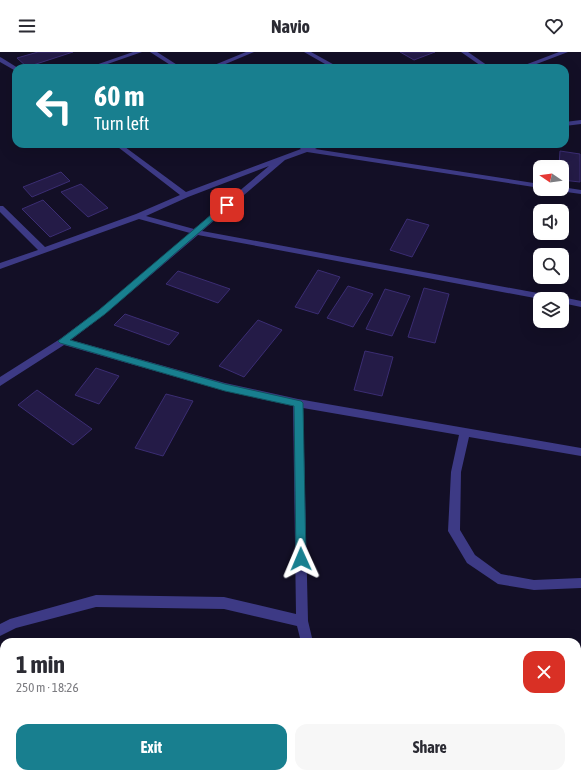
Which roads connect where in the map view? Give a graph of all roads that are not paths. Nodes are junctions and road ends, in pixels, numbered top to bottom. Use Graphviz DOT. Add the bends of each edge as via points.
graph roads {
  1 [pos="139,52"];
  2 [pos="153,52"];
  3 [pos="251,52"];
  4 [pos="307,52"];
  5 [pos="464,52"];
  6 [pos="565,52"];
  7 [pos="0,59"];
  8 [pos="102,64"];
  9 [pos="172,64"];
  10 [pos="220,64"];
  11 [pos="330,64"];
  12 [pos="482,64"];
  13 [pos="531,64"];
  14 [pos="12,66"];
  15 [pos="581,122"];
  16 [pos="569,124"];
  17 [pos="122,148"];
  18 [pos="304,148"];
  19 [pos="312,148"];
  20 [pos="307,150"];
  21 [pos="282,159"];
  22 [pos="533,185"];
  23 [pos="569,190"];
  24 [pos="581,192"];
  25 [pos="185,195"];
  26 [pos="0,208"];
  27 [pos="139,216"];
  28 [pos="194,232"];
  29 [pos="44,250"];
  30 [pos="0,266"];
  31 [pos="533,295"];
  32 [pos="569,301"];
  33 [pos="581,304"];
  34 [pos="63,341"];
  35 [pos="0,382"];
  36 [pos="298,403"];
  37 [pos="465,432"];
  38 [pos="581,452"];
  39 [pos="581,583"];
  40 [pos="302,621"];
  41 [pos="0,630"];
  42 [pos="305,638"];
  1 -- 8 [label="street"];
  2 -- 9 [label="street"];
  3 -- 10 [label="street"];
  4 -- 11 [label="street"];
  5 -- 12 [label="street"];
  6 -- 13 [label="street"];
  7 -- 14 [label="street"];
  15 -- 16 [label="street"];
  17 -- 25 [label="street"];
  18 -- 20 [label="street"];
  19 -- 20 [label="street"];
  20 -- 21 [label="street"];
  20 -- 22 [label="street"];
  21 -- 25 [label="street"];
  21 -- 28 [label="street"];
  23 -- 24 [label="street"];
  25 -- 27 [label="street"];
  26 -- 29 [label="street"];
  27 -- 28 [label="street"];
  27 -- 29 [label="street"];
  28 -- 31 [label="street"];
  28 -- 34 [label="street" via="102,312"];
  29 -- 30 [label="street"];
  32 -- 33 [label="street"];
  34 -- 35 [label="street"];
  34 -- 36 [label="street" via="225,387"];
  36 -- 37 [label="street"];
  36 -- 40 [label="street"];
  37 -- 38 [label="street"];
  37 -- 39 [label="street" via="456,472 454,530 471,559 498,579 534,585"];
  40 -- 41 [label="street" via="224,603 96,601 14,623"];
  40 -- 42 [label="street"];
}
